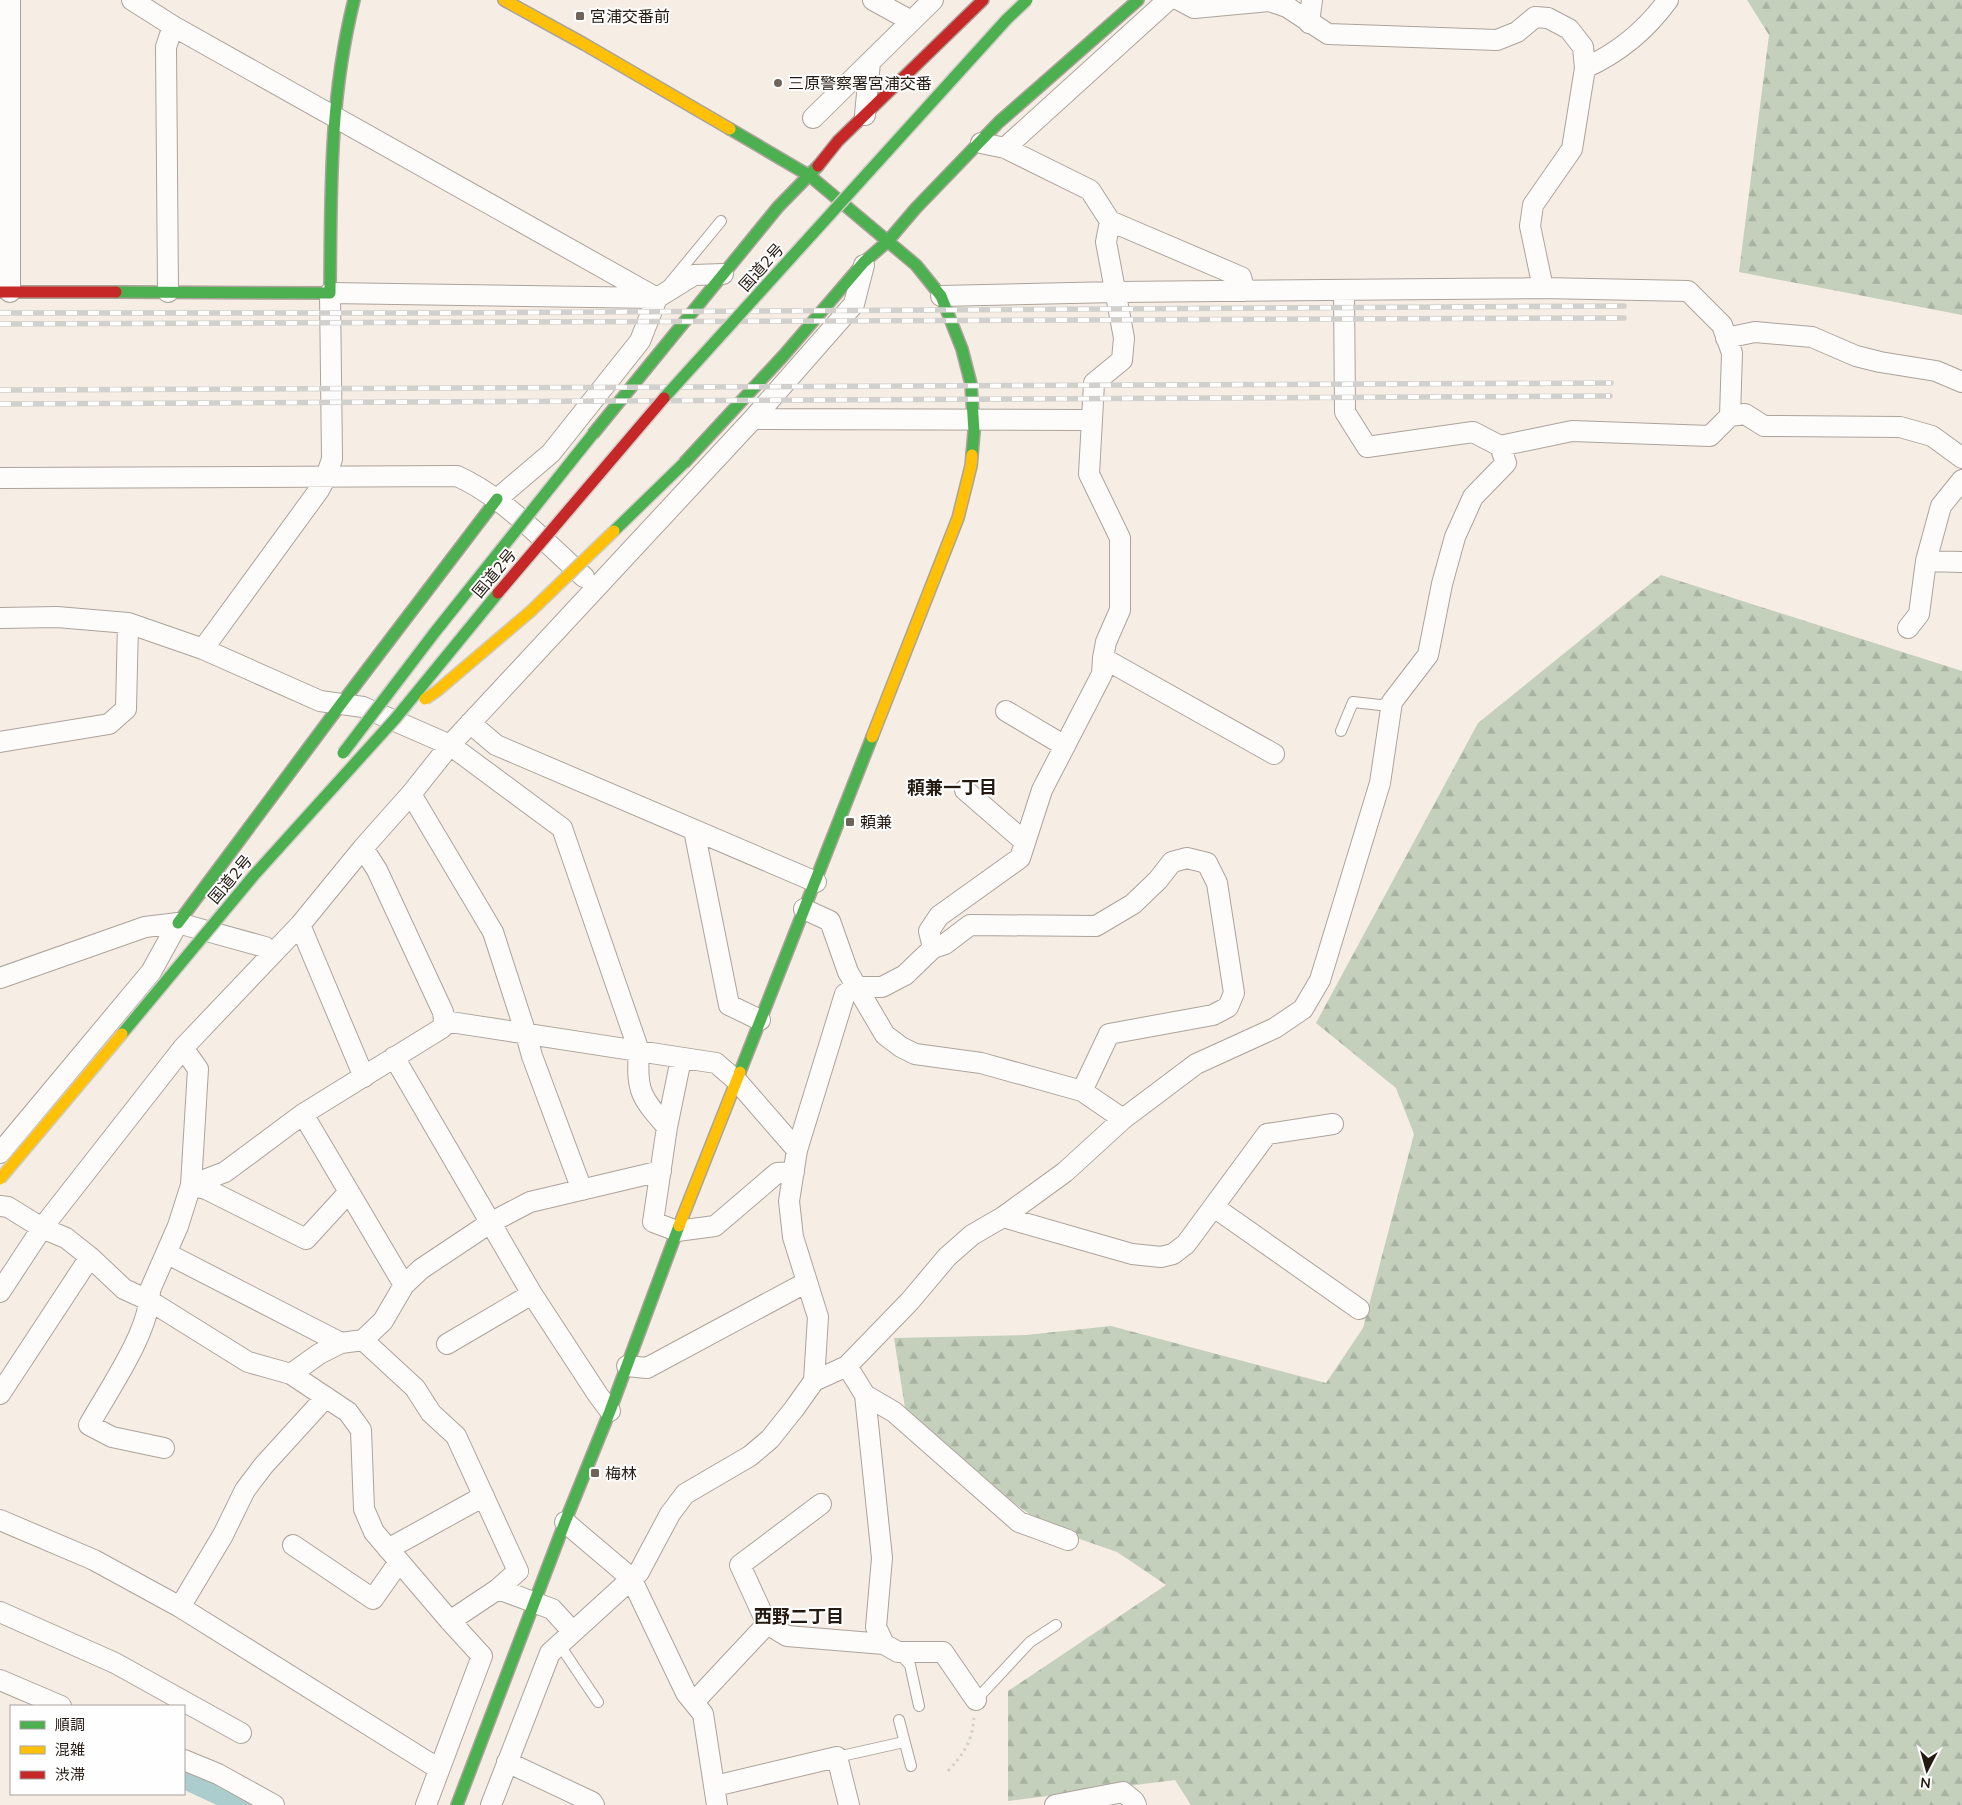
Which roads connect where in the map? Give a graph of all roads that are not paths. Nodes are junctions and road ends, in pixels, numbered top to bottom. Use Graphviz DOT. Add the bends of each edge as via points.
graph roads {
  1 [pos="10,0"];
  2 [pos="132,0"];
  3 [pos="354,0"];
  4 [pos="504,0"];
  5 [pos="873,0"];
  6 [pos="933,0"];
  7 [pos="983,0"];
  8 [pos="1027,0"];
  9 [pos="1138,0"];
  10 [pos="1168,0"];
  11 [pos="1179,0"];
  12 [pos="1312,0"];
  13 [pos="1668,0"];
  14 [pos="912,21"];
  15 [pos="1309,23"];
  16 [pos="174,26"];
  17 [pos="870,62"];
  18 [pos="1586,68"];
  19 [pos="333,114"];
  20 [pos="865,115"];
  21 [pos="813,118"];
  22 [pos="981,143"];
  23 [pos="1005,148"];
  24 [pos="810,176"];
  25 [pos="721,221"];
  26 [pos="1110,221"];
  27 [pos="888,242"];
  28 [pos="864,262"];
  29 [pos="723,274"];
  30 [pos="624,280"];
  31 [pos="1543,288"];
  32 [pos="1244,291"];
  33 [pos="1344,291"];
  34 [pos="5,292"];
  35 [pos="168,292"];
  36 [pos="1116,292"];
  37 [pos="330,293"];
  38 [pos="942,296"];
  39 [pos="615,298"];
  40 [pos="657,298"];
  41 [pos="1726,338"];
  42 [pos="1962,382"];
  43 [pos="1730,416"];
  44 [pos="753,419"];
  45 [pos="973,419"];
  46 [pos="1092,420"];
  47 [pos="1500,446"];
  48 [pos="1962,458"];
  49 [pos="326,477"];
  50 [pos="0,478"];
  51 [pos="1962,480"];
  52 [pos="497,499"];
  53 [pos="1926,561"];
  54 [pos="1962,562"];
  55 [pos="596,588"];
  56 [pos="0,618"];
  57 [pos="128,623"];
  58 [pos="1908,628"];
  59 [pos="203,649"];
  60 [pos="1103,658"];
  61 [pos="1392,702"];
  62 [pos="341,704"];
  63 [pos="1006,711"];
  64 [pos="395,719"];
  65 [pos="470,723"];
  66 [pos="1341,731"];
  67 [pos="0,742"];
  68 [pos="450,745"];
  69 [pos="1066,746"];
  70 [pos="1274,754"];
  71 [pos="337,762"];
  72 [pos="320,786"];
  73 [pos="965,790"];
  74 [pos="411,794"];
  75 [pos="694,830"];
  76 [pos="1026,842"];
  77 [pos="363,848"];
  78 [pos="255,874"];
  79 [pos="816,882"];
  80 [pos="804,909"];
  81 [pos="178,923"];
  82 [pos="300,925"];
  83 [pos="933,948"];
  84 [pos="272,954"];
  85 [pos="0,978"];
  86 [pos="856,988"];
  87 [pos="760,1020"];
  88 [pos="444,1021"];
  89 [pos="526,1034"];
  90 [pos="183,1048"];
  91 [pos="639,1051"];
  92 [pos="394,1058"];
  93 [pos="681,1059"];
  94 [pos="364,1076"];
  95 [pos="736,1081"];
  96 [pos="1082,1091"];
  97 [pos="303,1114"];
  98 [pos="1123,1120"];
  99 [pos="1333,1124"];
  100 [pos="667,1127"];
  101 [pos="797,1150"];
  102 [pos="0,1153"];
  103 [pos="661,1171"];
  104 [pos="794,1172"];
  105 [pos="0,1179"];
  106 [pos="200,1185"];
  107 [pos="582,1190"];
  108 [pos="349,1192"];
  109 [pos="0,1206"];
  110 [pos="1214,1207"];
  111 [pos="1003,1217"];
  112 [pos="490,1222"];
  113 [pos="42,1228"];
  114 [pos="677,1230"];
  115 [pos="166,1253"];
  116 [pos="90,1257"];
  117 [pos="807,1282"];
  118 [pos="404,1285"];
  119 [pos="0,1292"];
  120 [pos="532,1294"];
  121 [pos="150,1301"];
  122 [pos="1359,1309"];
  123 [pos="363,1340"];
  124 [pos="341,1343"];
  125 [pos="447,1344"];
  126 [pos="627,1366"];
  127 [pos="847,1366"];
  128 [pos="291,1374"];
  129 [pos="814,1380"];
  130 [pos="0,1394"];
  131 [pos="865,1395"];
  132 [pos="326,1397"];
  133 [pos="610,1411"];
  134 [pos="164,1448"];
  135 [pos="484,1496"];
  136 [pos="820,1504"];
  137 [pos="0,1520"];
  138 [pos="565,1522"];
  139 [pos="1068,1540"];
  140 [pos="293,1545"];
  141 [pos="393,1555"];
  142 [pos="630,1578"];
  143 [pos="498,1589"];
  144 [pos="534,1603"];
  145 [pos="180,1607"];
  146 [pos="0,1612"];
  147 [pos="450,1621"];
  148 [pos="767,1624"];
  149 [pos="1056,1625"];
  150 [pos="566,1638"];
  151 [pos="891,1648"];
  152 [pos="0,1680"];
  153 [pos="976,1700"];
  154 [pos="598,1702"];
  155 [pos="694,1702"];
  156 [pos="59,1705"];
  157 [pos="919,1706"];
  158 [pos="899,1720"];
  159 [pos="241,1733"];
  160 [pos="904,1742"];
  161 [pos="837,1757"];
  162 [pos="185,1760"];
  163 [pos="507,1762"];
  164 [pos="911,1766"];
  165 [pos="439,1769"];
  166 [pos="716,1795"];
  167 [pos="274,1805"];
  168 [pos="426,1805"];
  169 [pos="457,1805"];
  170 [pos="490,1805"];
  171 [pos="594,1805"];
  172 [pos="850,1805"];
  173 [pos="1055,1805"];
  174 [pos="1136,1805"];
  1 -- 34 [label="street"];
  2 -- 16 [label="street"];
  3 -- 19 [label="main road" via="345,30"];
  4 -- 24 [label="main road"];
  5 -- 14 [label="street"];
  6 -- 14 [label="street"];
  7 -- 20 [label="main road"];
  8 -- 64 [label="main road, 国道2号, bridge" via="677,383"];
  9 -- 22 [label="main road" via="999,122"];
  10 -- 23 [label="street"];
  11 -- 15 [label="street" via="1194,8 1269,1 1287,8"];
  12 -- 15 [label="street"];
  13 -- 18 [label="street" via="1641,31"];
  14 -- 17 [label="street"];
  15 -- 18 [label="street" via="1328,34 1497,40 1517,32 1535,17 1548,18 1569,29 1583,47"];
  16 -- 19 [label="street"];
  16 -- 35 [label="street" via="166,47"];
  17 -- 20 [label="street"];
  17 -- 21 [label="street"];
  18 -- 31 [label="street" via="1572,149 1533,205 1530,226"];
  19 -- 30 [label="street"];
  19 -- 37 [label="main road"];
  20 -- 24 [label="main road"];
  22 -- 23 [label="street"];
  22 -- 27 [label="main road" via="916,208"];
  23 -- 26 [label="street" via="1090,190"];
  24 -- 27 [label="main road"];
  24 -- 29 [label="main road" via="778,207"];
  25 -- 40 [label="lane"];
  26 -- 32 [label="street" via="1240,277"];
  26 -- 36 [label="street" via="1106,242"];
  27 -- 28 [label="main road"];
  27 -- 38 [label="main road" via="916,264"];
  28 -- 44 [label="street" via="854,304"];
  28 -- 64 [label="main road, bridge" via="684,463 532,611 437,690"];
  29 -- 40 [label="street" via="694,275"];
  29 -- 71 [label="main road, bridge" via="522,522"];
  30 -- 39 [label="street"];
  30 -- 40 [label="street"];
  31 -- 33 [label="street"];
  31 -- 41 [label="street" via="1688,291 1722,325"];
  32 -- 33 [label="street"];
  32 -- 36 [label="street"];
  33 -- 47 [label="street" via="1345,412 1367,447 1473,432"];
  34 -- 35 [label="main road"];
  35 -- 37 [label="main road"];
  36 -- 38 [label="street"];
  36 -- 46 [label="street" via="1124,338 1122,360 1094,383"];
  37 -- 39 [label="street"];
  37 -- 49 [label="street" via="332,459"];
  38 -- 45 [label="main road" via="971,384"];
  39 -- 40 [label="street"];
  40 -- 52 [label="street" via="640,341 551,453"];
  41 -- 42 [label="street" via="1754,332 1812,337 1856,356 1936,372"];
  41 -- 43 [label="street" via="1732,353"];
  43 -- 47 [label="street" via="1710,436 1572,431"];
  43 -- 48 [label="street" via="1745,414 1764,426 1900,427 1932,436"];
  44 -- 45 [label="street"];
  44 -- 55 [label="street"];
  45 -- 46 [label="street"];
  45 -- 79 [label="main road" via="971,466 958,518"];
  46 -- 60 [label="street" via="1089,474 1120,538 1120,610 1106,642"];
  47 -- 61 [label="street" via="1506,463 1473,497 1455,536 1428,656"];
  49 -- 50 [label="street"];
  49 -- 52 [label="street" via="457,476"];
  49 -- 59 [label="street"];
  51 -- 53 [label="street" via="1940,506"];
  52 -- 55 [label="street"];
  52 -- 62 [label="main road"];
  53 -- 54 [label="street"];
  53 -- 58 [label="street" via="1919,614"];
  55 -- 65 [label="street"];
  56 -- 57 [label="street" via="58,616"];
  57 -- 59 [label="street"];
  57 -- 67 [label="street" via="126,709 110,724"];
  59 -- 62 [label="street" via="320,701"];
  60 -- 69 [label="street" via="1102,674"];
  60 -- 70 [label="street"];
  61 -- 66 [label="lane" via="1380,705 1353,702"];
  61 -- 98 [label="street" via="1380,783 1320,980 1303,1009 1275,1028 1196,1064"];
  62 -- 68 [label="street" via="363,707"];
  62 -- 81 [label="main road"];
  63 -- 69 [label="street"];
  64 -- 78 [label="main road, 国道2号, bridge"];
  65 -- 68 [label="street"];
  65 -- 75 [label="street" via="496,745"];
  68 -- 74 [label="street"];
  68 -- 91 [label="street" via="562,828"];
  69 -- 76 [label="street" via="1042,790"];
  72 -- 78 [label="main road, bridge"];
  73 -- 76 [label="street"];
  74 -- 77 [label="street"];
  74 -- 89 [label="street" via="493,932"];
  75 -- 79 [label="street"];
  75 -- 87 [label="street" via="729,1005"];
  76 -- 83 [label="street" via="1020,858 939,916 929,931"];
  77 -- 82 [label="street"];
  77 -- 88 [label="street" via="377,870 443,1012"];
  78 -- 105 [label="main road, 国道2号, bridge"];
  79 -- 80 [label="main road"];
  80 -- 86 [label="street" via="830,921"];
  80 -- 87 [label="main road"];
  81 -- 84 [label="street" via="265,947"];
  81 -- 85 [label="street" via="145,927"];
  81 -- 102 [label="street" via="151,972"];
  82 -- 84 [label="street"];
  82 -- 94 [label="street"];
  83 -- 86 [label="street" via="905,975 882,987"];
  83 -- 96 [label="street" via="945,944 970,925 1096,926 1133,904 1172,862 1187,858 1207,863 1217,883 1234,993 1228,1007 1213,1015 1109,1034"];
  84 -- 90 [label="street"];
  86 -- 96 [label="street" via="885,1035 916,1054 981,1063"];
  86 -- 101 [label="street" via="845,994"];
  87 -- 95 [label="main road"];
  88 -- 89 [label="street"];
  88 -- 92 [label="street" via="442,1028"];
  89 -- 91 [label="street"];
  89 -- 107 [label="street"];
  90 -- 106 [label="street" via="198,1069"];
  90 -- 113 [label="street"];
  91 -- 93 [label="street"];
  91 -- 100 [label="street" via="637,1076 644,1100"];
  92 -- 94 [label="street"];
  92 -- 112 [label="street"];
  93 -- 95 [label="street" via="716,1064"];
  93 -- 100 [label="street"];
  94 -- 97 [label="street"];
  95 -- 101 [label="street"];
  95 -- 114 [label="main road"];
  96 -- 98 [label="street"];
  97 -- 106 [label="street" via="225,1172"];
  97 -- 108 [label="street"];
  98 -- 111 [label="street" via="1065,1172"];
  99 -- 110 [label="street" via="1267,1134"];
  100 -- 103 [label="street"];
  101 -- 104 [label="street"];
  103 -- 107 [label="street"];
  103 -- 114 [label="street" via="654,1222"];
  104 -- 114 [label="street" via="777,1172 715,1226"];
  104 -- 117 [label="street" via="789,1201 793,1237"];
  106 -- 108 [label="street" via="306,1239"];
  106 -- 115 [label="street"];
  107 -- 112 [label="street" via="530,1202"];
  108 -- 118 [label="street"];
  109 -- 113 [label="street"];
  110 -- 111 [label="street" via="1186,1244 1173,1254 1161,1257 1132,1254"];
  110 -- 122 [label="street"];
  111 -- 127 [label="street" via="972,1235 947,1257"];
  112 -- 118 [label="street" via="421,1269"];
  112 -- 120 [label="street"];
  113 -- 116 [label="street" via="66,1238"];
  113 -- 119 [label="street"];
  114 -- 126 [label="main road"];
  115 -- 121 [label="street" via="150,1290"];
  115 -- 124 [label="street"];
  116 -- 121 [label="street" via="124,1289"];
  116 -- 130 [label="street"];
  117 -- 126 [label="street" via="647,1368"];
  117 -- 129 [label="street" via="818,1317"];
  118 -- 123 [label="street" via="383,1321"];
  120 -- 125 [label="street"];
  120 -- 133 [label="street"];
  121 -- 128 [label="street" via="248,1362"];
  121 -- 134 [label="street" via="145,1322 89,1425 112,1437"];
  123 -- 124 [label="street"];
  123 -- 135 [label="street" via="415,1388 431,1413 456,1436"];
  124 -- 128 [label="street"];
  126 -- 133 [label="main road"];
  127 -- 129 [label="street"];
  127 -- 131 [label="street"];
  128 -- 132 [label="street"];
  129 -- 142 [label="street" via="770,1439 750,1456 684,1494 639,1572"];
  131 -- 139 [label="street" via="894,1412 1019,1522"];
  131 -- 151 [label="street" via="882,1558 876,1627"];
  132 -- 141 [label="street" via="348,1412 361,1430 364,1508 374,1532"];
  132 -- 145 [label="street" via="245,1490 223,1535"];
  133 -- 138 [label="main road"];
  135 -- 141 [label="street"];
  135 -- 143 [label="street" via="518,1571"];
  136 -- 148 [label="street" via="740,1565"];
  137 -- 145 [label="street" via="94,1560"];
  138 -- 142 [label="street"];
  138 -- 144 [label="main road"];
  140 -- 141 [label="street" via="373,1599"];
  141 -- 147 [label="street"];
  142 -- 150 [label="street"];
  142 -- 155 [label="street" via="686,1693"];
  143 -- 144 [label="street"];
  143 -- 147 [label="street"];
  144 -- 150 [label="street" via="552,1609"];
  144 -- 169 [label="main road"];
  145 -- 165 [label="street"];
  146 -- 159 [label="street" via="114,1663"];
  147 -- 165 [label="street" via="482,1656"];
  148 -- 151 [label="street" via="787,1636"];
  148 -- 155 [label="street"];
  149 -- 153 [label="lane" via="1030,1642"];
  150 -- 154 [label="lane"];
  150 -- 163 [label="street" via="550,1652"];
  151 -- 153 [label="street" via="943,1652"];
  151 -- 157 [label="lane" via="910,1665"];
  152 -- 156 [label="street"];
  155 -- 166 [label="street" via="703,1714"];
  158 -- 160 [label="lane"];
  160 -- 161 [label="lane"];
  160 -- 164 [label="lane"];
  161 -- 166 [label="street"];
  161 -- 172 [label="street"];
  162 -- 167 [label="street" via="218,1774"];
  163 -- 170 [label="street"];
  163 -- 171 [label="street"];
  165 -- 168 [label="street"];
  173 -- 174 [label="street" via="1123,1792"];
}
